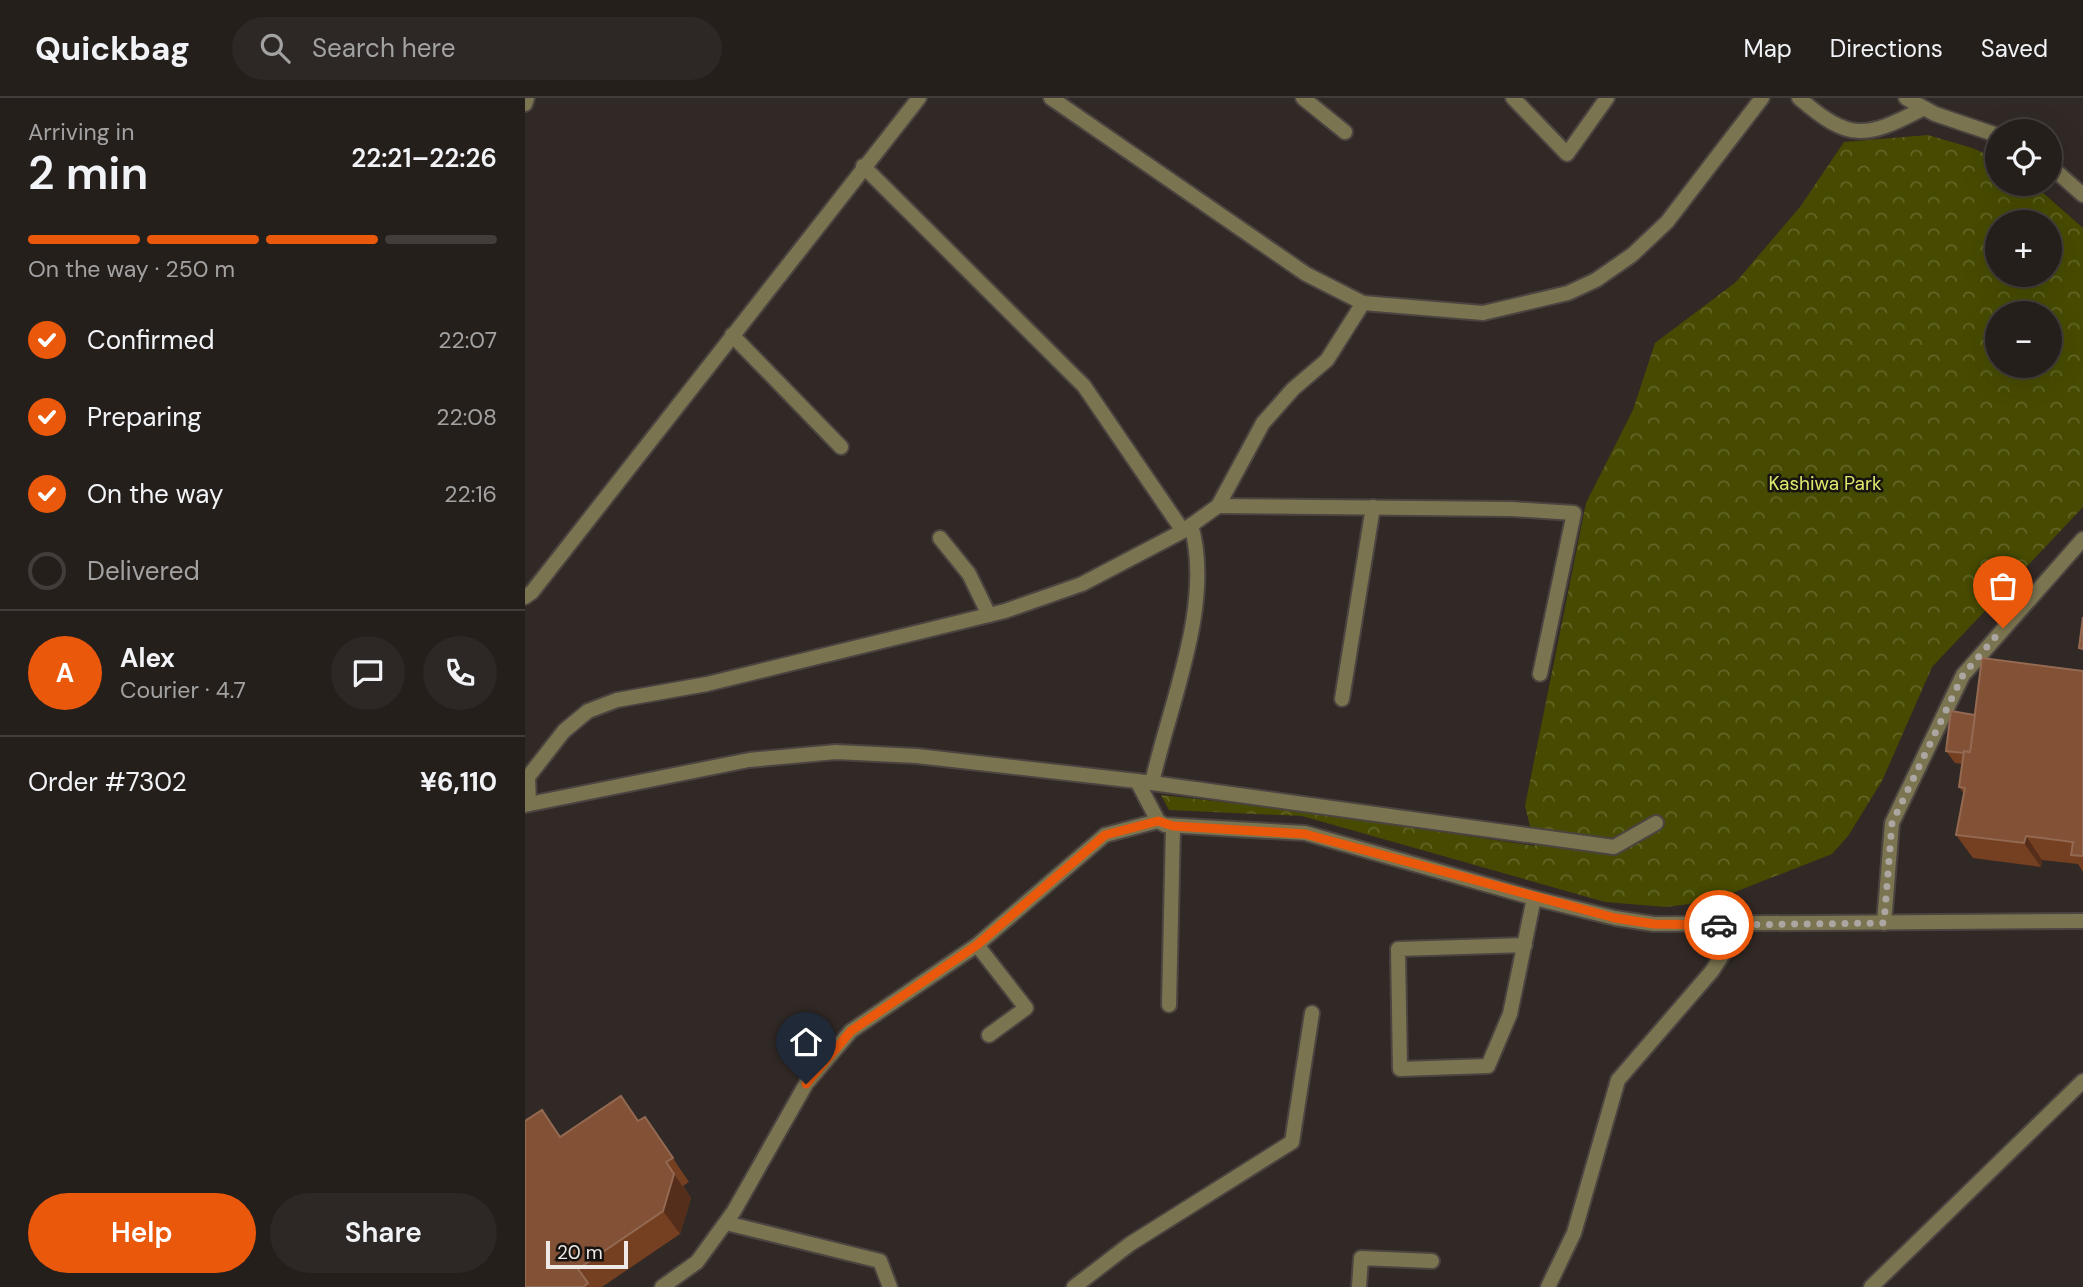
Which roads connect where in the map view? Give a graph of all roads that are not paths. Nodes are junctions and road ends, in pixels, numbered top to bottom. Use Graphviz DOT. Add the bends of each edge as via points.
graph roads {
  1 [pos="527,98"];
  2 [pos="919,98"];
  3 [pos="1051,98"];
  4 [pos="1303,98"];
  5 [pos="1513,98"];
  6 [pos="1607,98"];
  7 [pos="1762,98"];
  8 [pos="1798,98"];
  9 [pos="1906,98"];
  10 [pos="525,104"];
  11 [pos="1922,109"];
  12 [pos="1985,131"];
  13 [pos="1345,132"];
  14 [pos="863,166"];
  15 [pos="2062,176"];
  16 [pos="2083,195"];
  17 [pos="1363,303"];
  18 [pos="732,335"];
  19 [pos="841,447"];
  20 [pos="1218,506"];
  21 [pos="1373,508"];
  22 [pos="1187,528"];
  23 [pos="940,538"];
  24 [pos="2083,539"];
  25 [pos="525,597"];
  26 [pos="989,615"];
  27 [pos="1540,674"];
  28 [pos="1342,699"];
  29 [pos="1145,782"];
  30 [pos="527,804"];
  31 [pos="1158,821"];
  32 [pos="1655,823"];
  33 [pos="1173,826"];
  34 [pos="1534,898"];
  35 [pos="2083,921"];
  36 [pos="1884,923"];
  37 [pos="1741,926"];
  38 [pos="1525,944"];
  39 [pos="977,945"];
  40 [pos="1169,1005"];
  41 [pos="1312,1013"];
  42 [pos="989,1035"];
  43 [pos="2083,1081"];
  44 [pos="726,1223"];
  45 [pos="1432,1261"];
  46 [pos="662,1287"];
  47 [pos="890,1287"];
  48 [pos="1074,1287"];
  49 [pos="1359,1287"];
  50 [pos="1548,1287"];
  51 [pos="1871,1287"];
  1 -- 10 [label="street"];
  2 -- 14 [label="street"];
  3 -- 17 [label="street" via="1306,274"];
  4 -- 13 [label="street"];
  5 -- 6 [label="street" via="1567,153"];
  7 -- 17 [label="street" via="1667,222 1596,280 1568,293 1483,313"];
  8 -- 11 [label="street" via="1847,132 1889,127"];
  9 -- 11 [label="street"];
  11 -- 12 [label="street"];
  14 -- 18 [label="street"];
  14 -- 22 [label="street" via="1084,386"];
  15 -- 16 [label="street"];
  17 -- 20 [label="street" via="1327,360 1263,423"];
  18 -- 19 [label="street"];
  18 -- 25 [label="street"];
  20 -- 21 [label="street"];
  20 -- 22 [label="street"];
  21 -- 27 [label="street" via="1574,513"];
  21 -- 28 [label="street"];
  22 -- 26 [label="street" via="1082,584"];
  22 -- 29 [label="street" via="1196,544 1195,600 1177,694"];
  23 -- 26 [label="street" via="969,574"];
  24 -- 36 [label="street" via="1963,675 1892,823"];
  26 -- 30 [label="street" via="707,684 617,700 588,711 564,731 529,778"];
  29 -- 30 [label="street" via="917,756 836,752 749,760"];
  29 -- 31 [label="street"];
  29 -- 32 [label="street" via="1614,848"];
  31 -- 33 [label="street"];
  31 -- 39 [label="street" via="1105,835"];
  33 -- 34 [label="street" via="1305,834"];
  33 -- 40 [label="street"];
  34 -- 37 [label="street" via="1633,922"];
  34 -- 38 [label="street"];
  35 -- 36 [label="street"];
  36 -- 37 [label="street"];
  37 -- 50 [label="street" via="1712,971 1618,1080 1574,1233"];
  38 -- 38 [label="street" via="1510,1014 1487,1066 1400,1069 1398,949"];
  39 -- 42 [label="street" via="1026,1008"];
  39 -- 44 [label="street" via="851,1031 806,1084"];
  41 -- 48 [label="street" via="1292,1142 1130,1244"];
  43 -- 51 [label="street"];
  44 -- 46 [label="street" via="697,1262"];
  44 -- 47 [label="street" via="880,1261"];
  45 -- 49 [label="street" via="1361,1258"];
}
